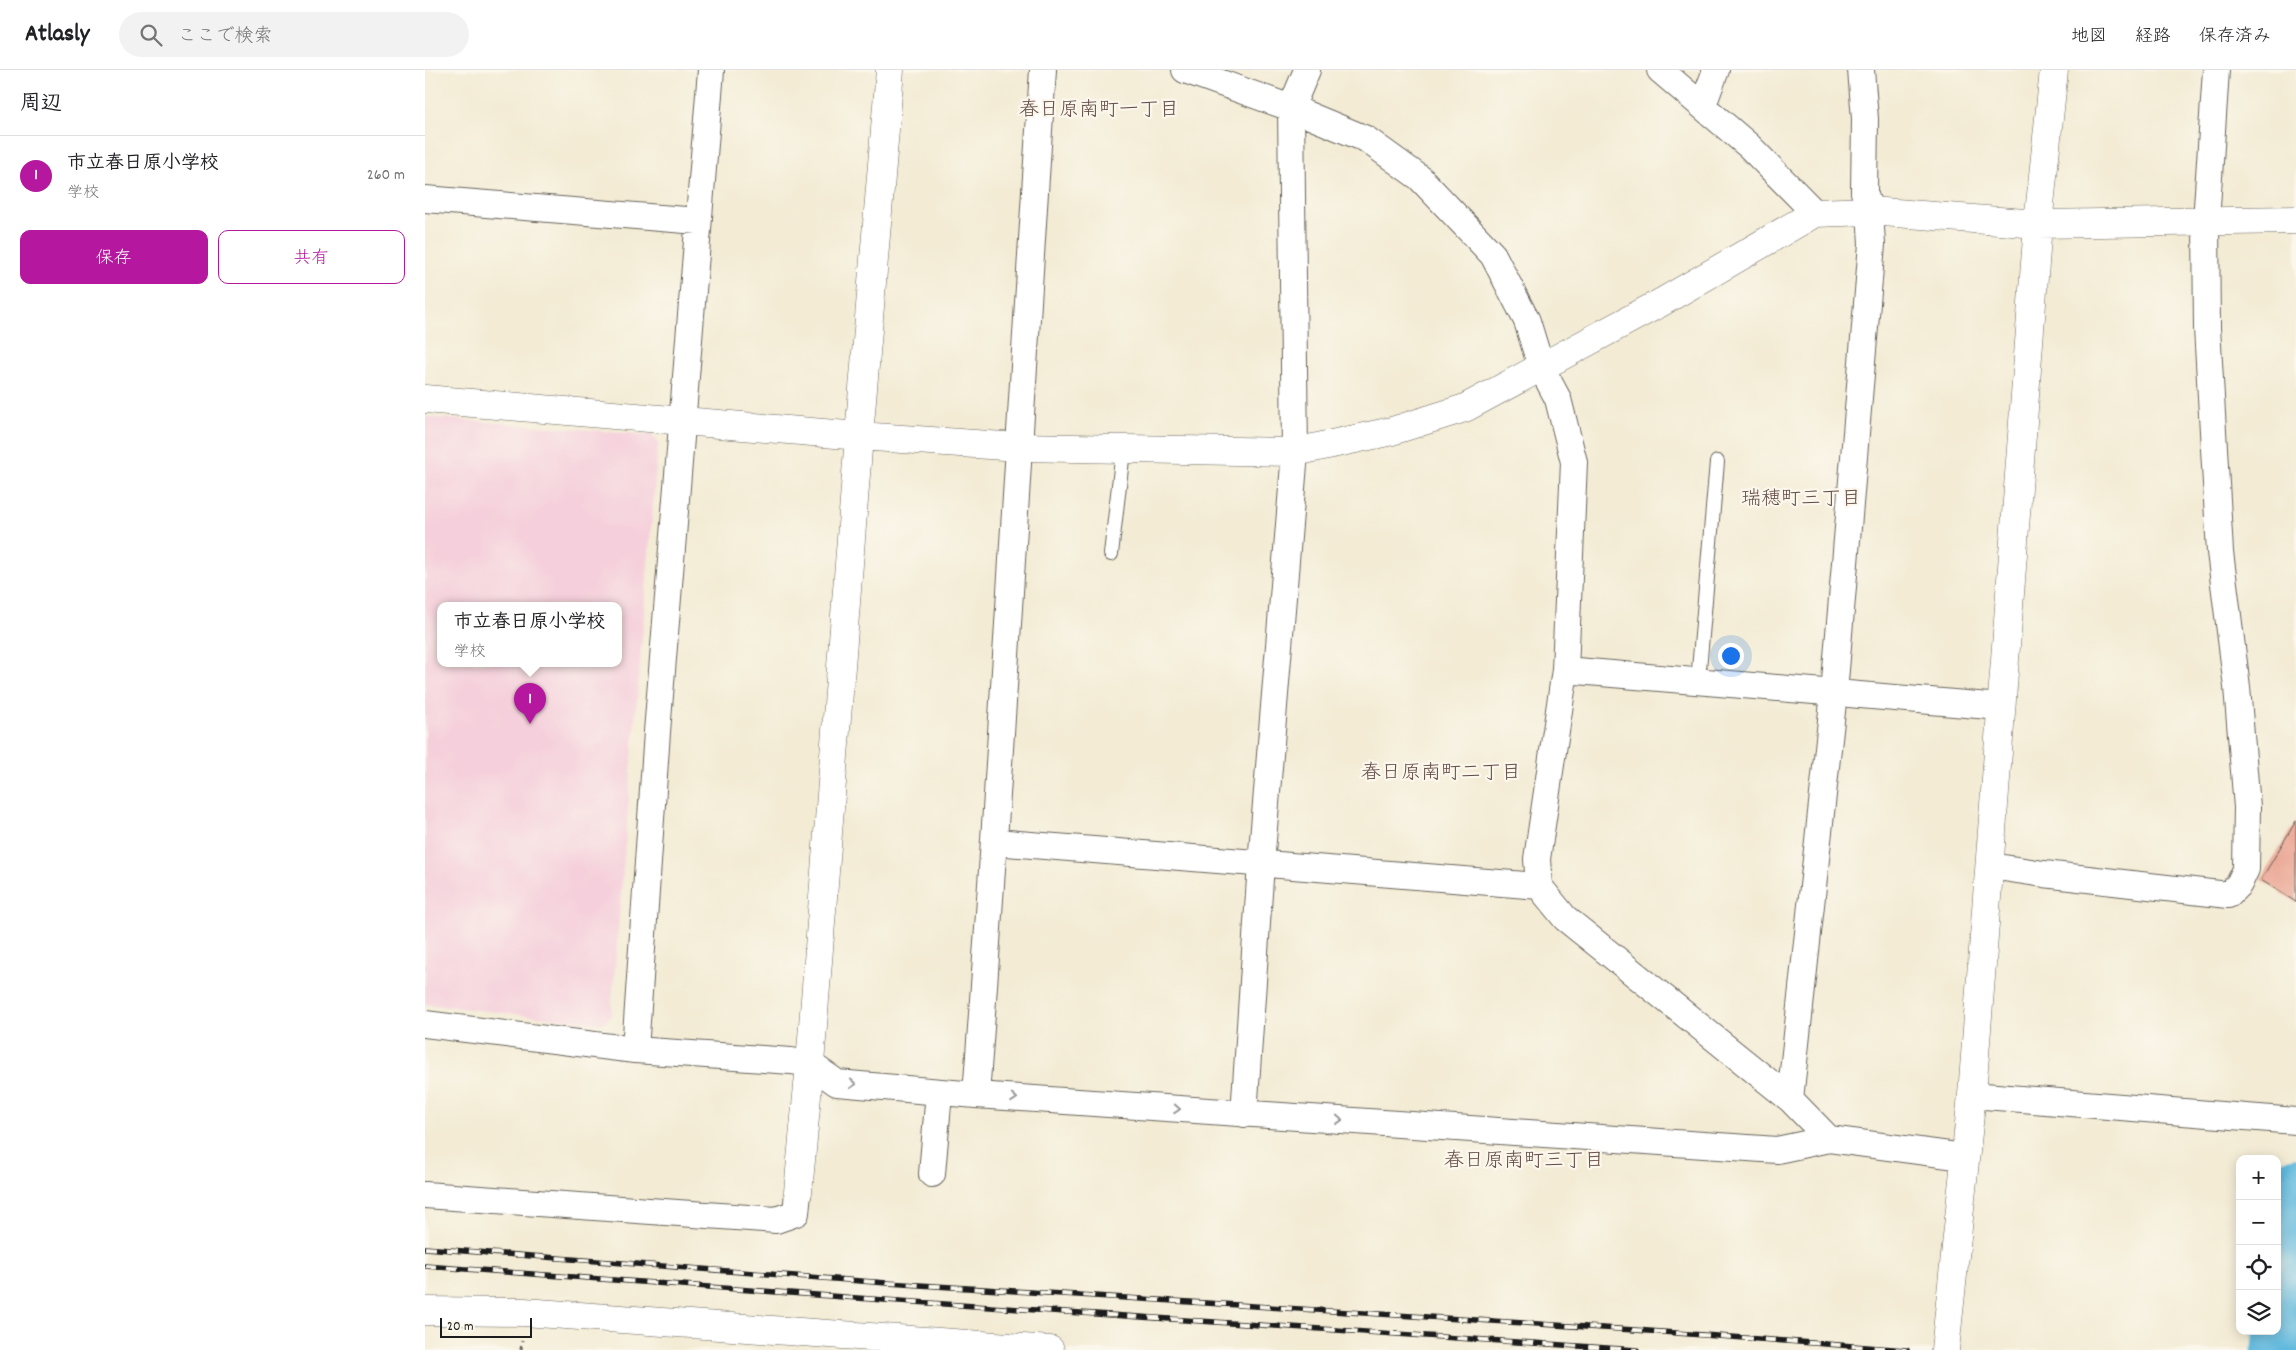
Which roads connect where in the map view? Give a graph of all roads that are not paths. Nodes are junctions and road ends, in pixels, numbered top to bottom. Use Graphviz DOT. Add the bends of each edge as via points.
graph roads {
  1 [pos="711,70"];
  2 [pos="890,70"];
  3 [pos="1043,70"];
  4 [pos="1185,70"];
  5 [pos="1307,70"];
  6 [pos="1660,70"];
  7 [pos="1716,70"];
  8 [pos="1861,70"];
  9 [pos="2054,70"];
  10 [pos="2216,70"];
  11 [pos="1703,105"];
  12 [pos="1291,108"];
  13 [pos="425,199"];
  14 [pos="1870,211"];
  15 [pos="1815,213"];
  16 [pos="2296,220"];
  17 [pos="698,221"];
  18 [pos="2206,222"];
  19 [pos="2038,224"];
  20 [pos="1541,367"];
  21 [pos="425,399"];
  22 [pos="682,420"];
  23 [pos="859,436"];
  24 [pos="1018,447"];
  25 [pos="1123,450"];
  26 [pos="1295,452"];
  27 [pos="1717,462"];
  28 [pos="1111,554"];
  29 [pos="1565,670"];
  30 [pos="1698,681"];
  31 [pos="1834,693"];
  32 [pos="2001,707"];
  33 [pos="995,842"];
  34 [pos="1261,864"];
  35 [pos="1990,866"];
  36 [pos="1539,886"];
  37 [pos="425,1024"];
  38 [pos="635,1050"];
  39 [pos="810,1064"];
  40 [pos="939,1092"];
  41 [pos="976,1095"];
  42 [pos="1972,1095"];
  43 [pos="1790,1099"];
  44 [pos="1244,1114"];
  45 [pos="2296,1121"];
  46 [pos="1829,1139"];
  47 [pos="1964,1157"];
  48 [pos="932,1174"];
  49 [pos="798,1192"];
  50 [pos="425,1196"];
  51 [pos="425,1311"];
  52 [pos="1050,1350"];
  53 [pos="1945,1350"];
  1 -- 17 [label="street"];
  2 -- 23 [label="street"];
  3 -- 24 [label="street"];
  4 -- 12 [label="street"];
  5 -- 12 [label="street"];
  6 -- 11 [label="street"];
  7 -- 11 [label="street"];
  8 -- 14 [label="street" via="1865,119 1864,192"];
  9 -- 19 [label="street"];
  10 -- 18 [label="street"];
  11 -- 15 [label="street"];
  12 -- 20 [label="street" via="1366,139 1427,185 1493,255 1527,320"];
  12 -- 26 [label="street"];
  13 -- 17 [label="street"];
  14 -- 15 [label="street"];
  14 -- 19 [label="street"];
  14 -- 31 [label="street" via="1872,244"];
  15 -- 20 [label="street" via="1662,302"];
  16 -- 18 [label="street"];
  17 -- 22 [label="street"];
  18 -- 19 [label="street"];
  18 -- 35 [label="street" via="2213,450 2220,552 2237,686 2247,807 2246,869 2239,884 2228,894"];
  19 -- 32 [label="street"];
  20 -- 26 [label="street" via="1465,408 1392,431"];
  20 -- 29 [label="street" via="1558,399 1574,462"];
  21 -- 22 [label="street"];
  22 -- 23 [label="street"];
  22 -- 38 [label="street"];
  23 -- 24 [label="street"];
  23 -- 39 [label="street"];
  24 -- 25 [label="street"];
  24 -- 33 [label="street"];
  25 -- 26 [label="street"];
  25 -- 28 [label="lane"];
  26 -- 34 [label="street"];
  27 -- 30 [label="lane"];
  29 -- 30 [label="street"];
  29 -- 36 [label="street" via="1537,860"];
  30 -- 31 [label="street"];
  31 -- 32 [label="street"];
  31 -- 43 [label="street"];
  32 -- 35 [label="street"];
  33 -- 34 [label="street"];
  33 -- 41 [label="street"];
  34 -- 36 [label="street"];
  34 -- 44 [label="street"];
  35 -- 42 [label="street"];
  36 -- 43 [label="street" via="1565,918"];
  37 -- 38 [label="street"];
  38 -- 39 [label="street"];
  39 -- 40 [label="street, one-way" via="837,1083"];
  39 -- 49 [label="street"];
  40 -- 41 [label="street"];
  40 -- 48 [label="street"];
  41 -- 44 [label="street, one-way"];
  42 -- 45 [label="street"];
  42 -- 47 [label="street"];
  43 -- 46 [label="street"];
  44 -- 46 [label="street, one-way" via="1777,1150"];
  46 -- 47 [label="street"];
  47 -- 53 [label="street"];
  49 -- 50 [label="street" via="796,1214 776,1220"];
  51 -- 52 [label="street" via="524,1312"];
}
